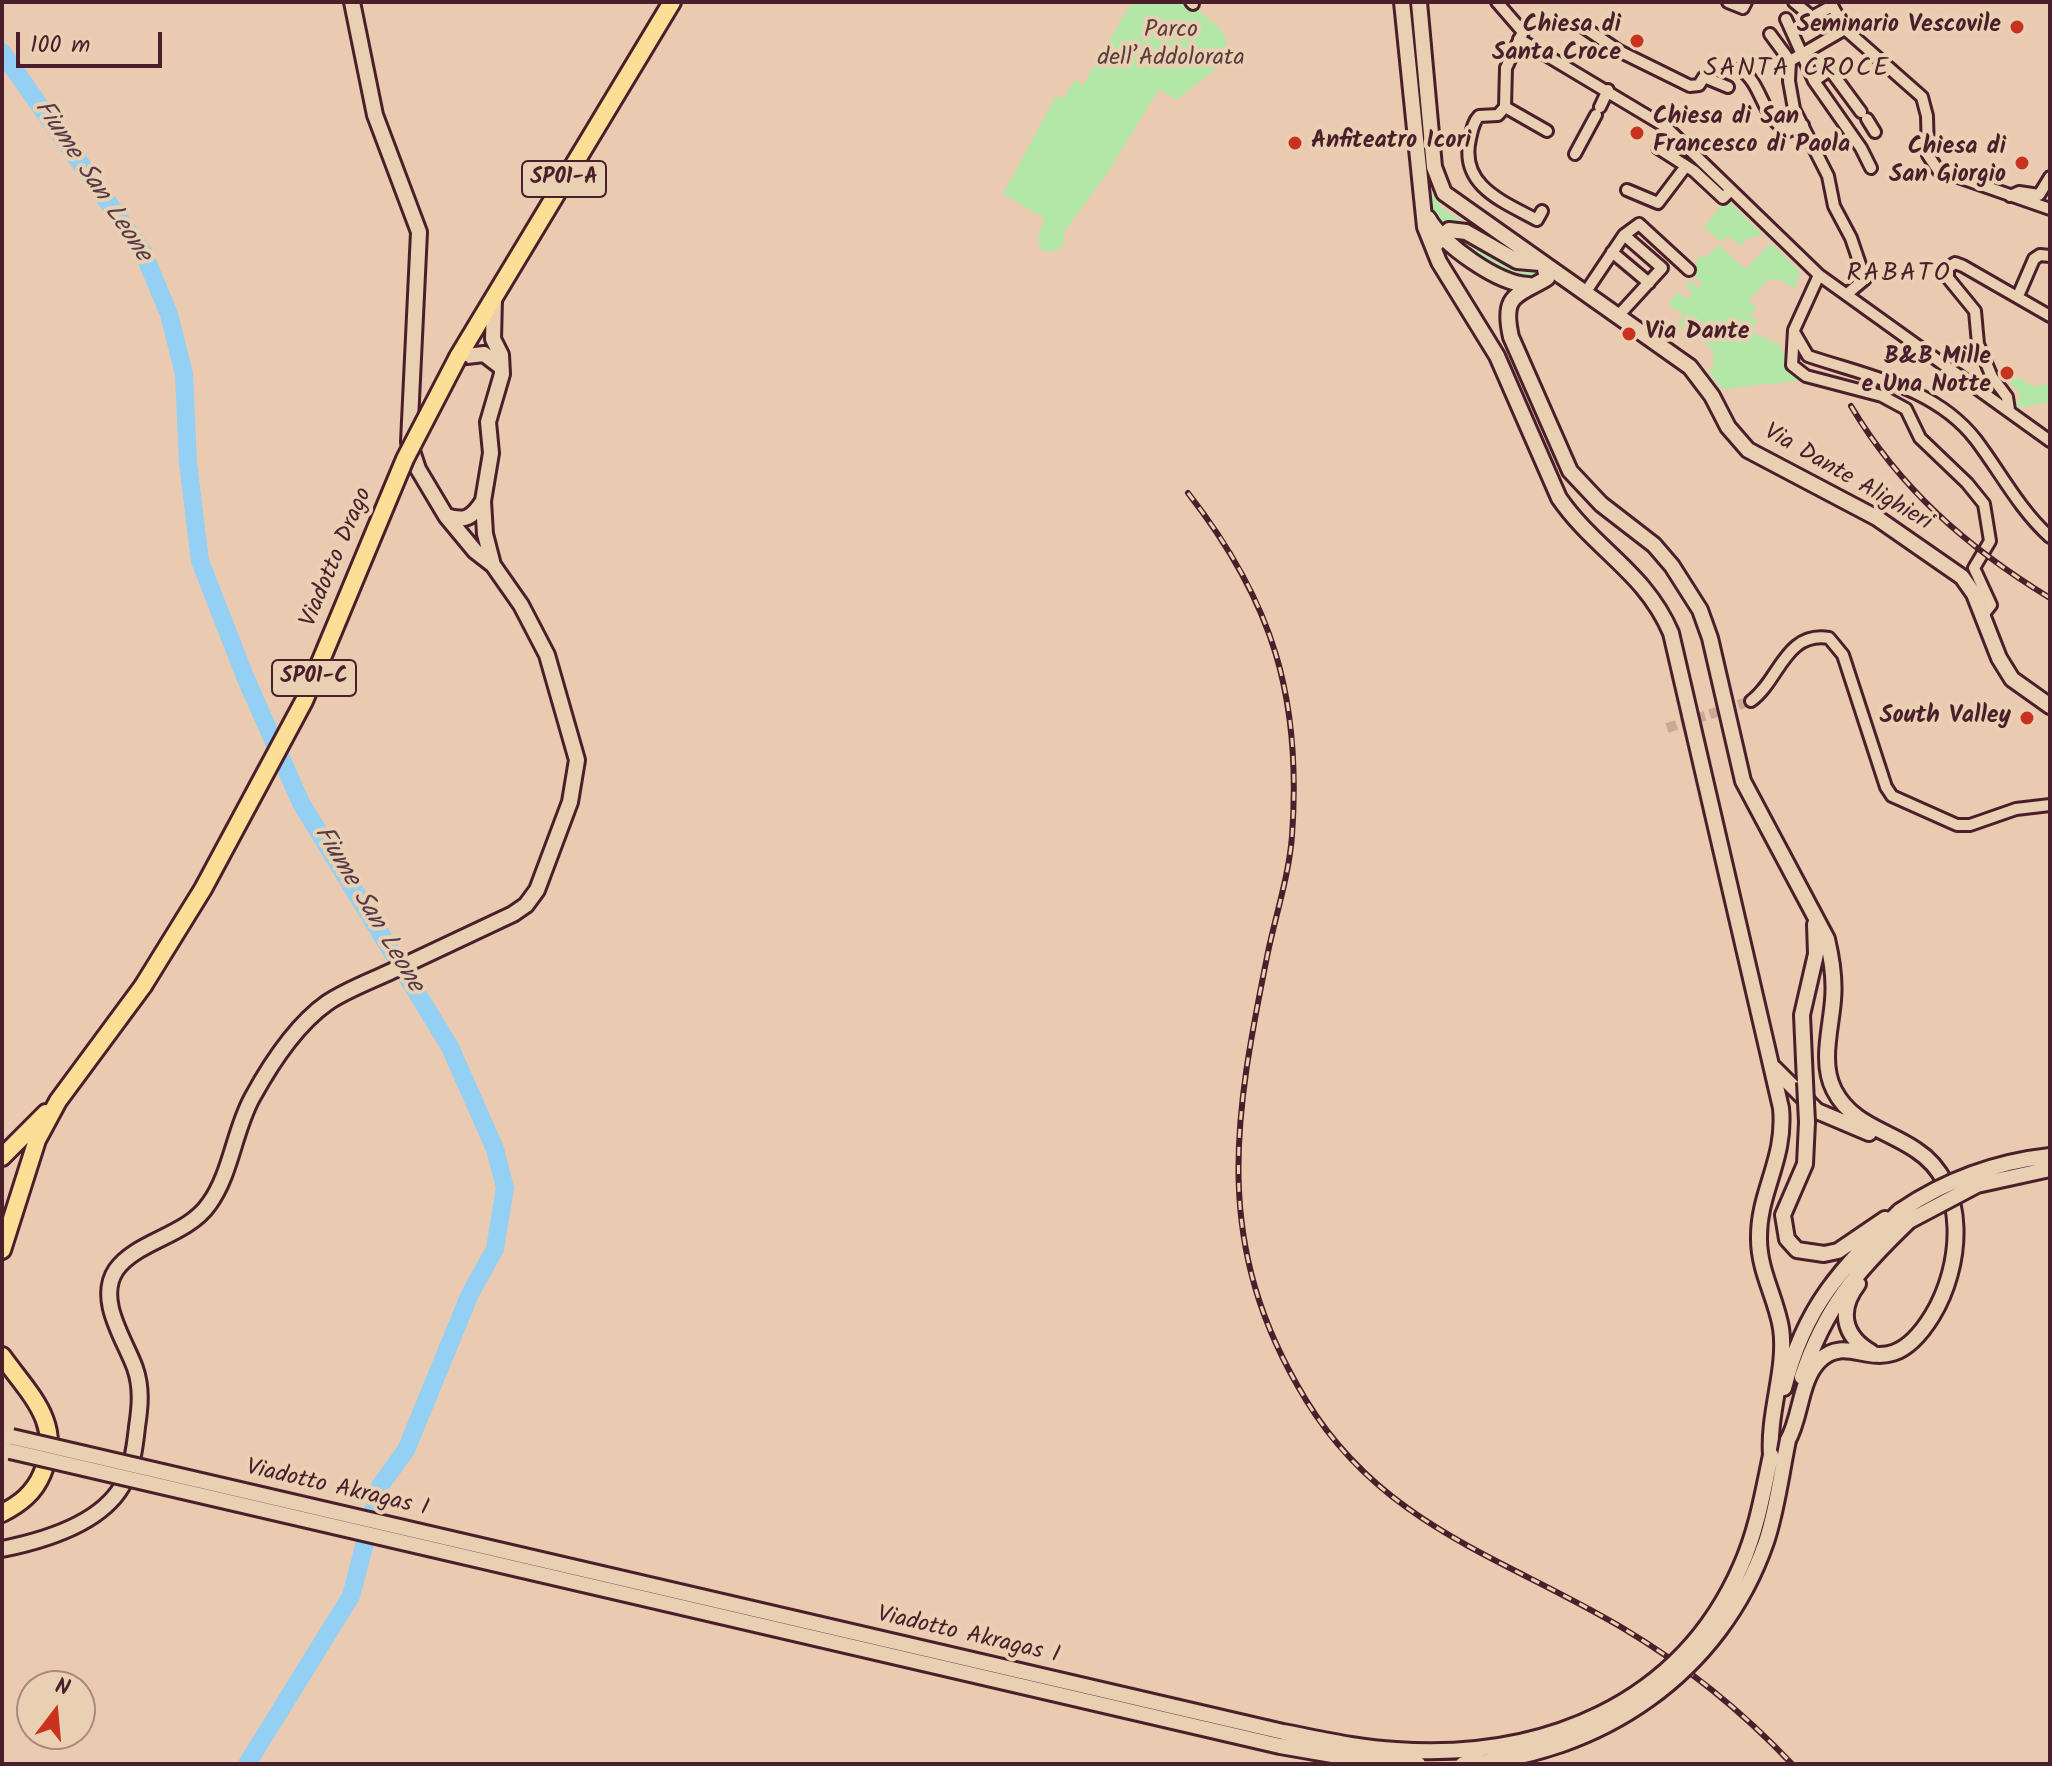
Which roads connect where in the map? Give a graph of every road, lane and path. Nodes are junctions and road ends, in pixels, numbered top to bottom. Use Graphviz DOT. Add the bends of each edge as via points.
graph roads {
  1 [pos="352,2"];
  2 [pos="672,2"];
  3 [pos="1402,2"];
  4 [pos="1419,2"];
  5 [pos="1497,2"];
  6 [pos="1728,2"];
  7 [pos="1796,4"];
  8 [pos="1744,5"];
  9 [pos="1833,7"];
  10 [pos="1786,19"];
  11 [pos="1579,24"];
  12 [pos="1845,29"];
  13 [pos="1770,34"];
  14 [pos="1521,35"];
  15 [pos="1801,56"];
  16 [pos="1790,61"];
  17 [pos="1740,69"];
  18 [pos="1814,81"];
  19 [pos="1728,87"];
  20 [pos="1608,90"];
  21 [pos="1505,107"];
  22 [pos="1803,125"];
  23 [pos="1547,131"];
  24 [pos="1875,132"];
  25 [pos="1658,148"];
  26 [pos="1575,154"];
  27 [pos="1686,166"];
  28 [pos="1871,168"];
  29 [pos="2050,177"];
  30 [pos="1627,190"];
  31 [pos="1730,191"];
  32 [pos="2010,196"];
  33 [pos="2050,209"];
  34 [pos="1542,211"];
  35 [pos="1624,235"];
  36 [pos="1437,243"];
  37 [pos="1612,252"];
  38 [pos="2050,256"];
  39 [pos="1544,265"];
  40 [pos="1689,270"];
  41 [pos="1819,275"];
  42 [pos="1563,278"];
  43 [pos="1536,283"];
  44 [pos="1649,283"];
  45 [pos="1585,293"];
  46 [pos="495,294"];
  47 [pos="1847,294"];
  48 [pos="2018,296"];
  49 [pos="1618,316"];
  50 [pos="2050,316"];
  51 [pos="1794,330"];
  52 [pos="470,336"];
  53 [pos="493,339"];
  54 [pos="484,354"];
  55 [pos="458,357"];
  56 [pos="501,367"];
  57 [pos="2009,410"];
  58 [pos="2050,441"];
  59 [pos="483,501"];
  60 [pos="446,516"];
  61 [pos="2050,537"];
  62 [pos="493,565"];
  63 [pos="1983,615"];
  64 [pos="1751,701"];
  65 [pos="2050,706"];
  66 [pos="2050,805"];
  67 [pos="1810,905"];
  68 [pos="1774,1068"];
  69 [pos="58,1101"];
  70 [pos="1900,1142"];
  71 [pos="3,1156"];
  72 [pos="2050,1156"];
  73 [pos="2050,1169"];
  74 [pos="1904,1216"];
  75 [pos="2,1250"];
  76 [pos="2,1356"];
  77 [pos="1883,1356"];
  78 [pos="1788,1440"];
  79 [pos="6,1441"];
  80 [pos="1771,1455"];
  81 [pos="2,1513"];
  82 [pos="2,1549"];
  83 [pos="1418,1764"];
  84 [pos="1463,1764"];
  1 -- 60 [label="main road" via="375,115 419,232 409,442 418,469"];
  2 -- 46 [label="main road, SP01-A"];
  3 -- 36 [label="main road" via="1422,207"];
  4 -- 39 [label="main road" via="1437,182 1457,205"];
  5 -- 14 [label="street"];
  6 -- 8 [label="street"];
  7 -- 9 [label="street" via="1812,17"];
  9 -- 12 [label="street"];
  10 -- 15 [label="street"];
  11 -- 19 [label="street" via="1619,51 1690,86 1699,85 1704,77"];
  12 -- 15 [label="street"];
  12 -- 32 [label="street" via="1922,97 1928,155 1938,170"];
  13 -- 16 [label="street"];
  14 -- 20 [label="street"];
  14 -- 21 [label="street" via="1506,68"];
  15 -- 16 [label="street"];
  15 -- 18 [label="street"];
  16 -- 22 [label="street" via="1794,109"];
  17 -- 22 [label="street" via="1749,75 1776,123 1788,131"];
  18 -- 24 [label="street" via="1830,70"];
  18 -- 28 [label="street"];
  20 -- 26 [label="street"];
  20 -- 31 [label="street" via="1666,127"];
  21 -- 23 [label="street"];
  21 -- 34 [label="street" via="1498,115 1475,120 1468,147 1470,170 1487,194 1537,220"];
  22 -- 47 [label="street" via="1828,176 1834,206 1865,279"];
  25 -- 27 [label="street"];
  27 -- 30 [label="street" via="1658,203"];
  27 -- 31 [label="street" via="1723,198"];
  29 -- 32 [label="street" via="2041,194"];
  31 -- 41 [label="street"];
  32 -- 33 [label="street"];
  35 -- 37 [label="street"];
  35 -- 40 [label="street" via="1639,224"];
  35 -- 44 [label="street" via="1662,268"];
  36 -- 39 [label="main road" via="1449,230 1461,230 1517,261"];
  36 -- 43 [label="main road" via="1508,280"];
  36 -- 68 [label="main road" via="1497,356 1559,498 1649,591 1671,633"];
  37 -- 44 [label="street"];
  37 -- 45 [label="street"];
  38 -- 48 [label="street" via="2034,259"];
  39 -- 42 [label="main road, Via Dante Alighieri"];
  39 -- 43 [label="main road" via="1548,275"];
  41 -- 47 [label="street"];
  41 -- 51 [label="street"];
  42 -- 43 [label="main road"];
  42 -- 45 [label="main road, Via Dante Alighieri"];
  43 -- 67 [label="main road" via="1514,298 1508,321 1559,452 1582,485 1663,555 1700,610 1743,781"];
  44 -- 49 [label="street"];
  45 -- 49 [label="main road, Via Dante Alighieri"];
  46 -- 52 [label="main road, SP01-A"];
  46 -- 53 [label="main road"];
  47 -- 57 [label="street"];
  48 -- 50 [label="street"];
  48 -- 57 [label="street" via="1957,263 1948,268 1948,278 1975,311 1978,344"];
  49 -- 63 [label="main road, Via Dante Alighieri" via="1690,367 1748,450 1877,518 1945,561 1969,585"];
  51 -- 61 [label="street" via="1808,356 1894,381 1960,424 2021,508"];
  51 -- 63 [label="street" via="1790,357 1796,370 1900,404 1920,438 1980,497 1990,533 1974,568 1991,605"];
  52 -- 53 [label="main road"];
  52 -- 54 [label="main road"];
  52 -- 55 [label="main road, SP01-A"];
  53 -- 56 [label="main road"];
  54 -- 55 [label="main road"];
  54 -- 56 [label="main road"];
  55 -- 69 [label="main road, Viadotto Drago / SP01-C, bridge" via="405,459 304,701 203,889 143,986"];
  56 -- 59 [label="main road" via="488,422 491,466"];
  57 -- 58 [label="street"];
  59 -- 60 [label="main road" via="461,521"];
  59 -- 62 [label="main road"];
  60 -- 62 [label="main road"];
  62 -- 82 [label="main road" via="547,655 573,738 576,778 533,897 513,914 327,1003 306,1022 262,1080 210,1204 116,1271 110,1300 141,1399 124,1483 115,1497 82,1521 52,1536"];
  63 -- 65 [label="main road, Via Dante Alighieri" via="2012,679"];
  64 -- 66 [label="street" via="1779,662 1800,644 1829,638 1843,655 1892,796 1957,825"];
  67 -- 70 [label="main road" via="1834,967 1828,1058 1833,1089 1863,1123"];
  67 -- 74 [label="main road, bridge" via="1817,935 1802,1015 1805,1164 1783,1215 1787,1239 1797,1250 1811,1254 1838,1251 1871,1226"];
  68 -- 70 [label="main road" via="1817,1111"];
  68 -- 80 [label="main road" via="1783,1131 1758,1240 1781,1328 1769,1425"];
  69 -- 71 [label="main road"];
  69 -- 75 [label="main road" via="28,1168"];
  70 -- 77 [label="main road" via="1930,1160 1942,1175 1955,1214 1955,1248 1945,1291 1932,1316 1905,1349"];
  72 -- 74 [label="main road, bridge" via="1972,1172"];
  73 -- 74 [label="main road, bridge" via="1977,1185"];
  74 -- 77 [label="main road" via="1846,1306 1852,1339"];
  74 -- 78 [label="main road" via="1846,1284 1824,1320 1801,1380"];
  74 -- 80 [label="main road" via="1839,1271 1811,1316 1787,1376"];
  76 -- 81 [label="main road" via="45,1416 51,1437 40,1480 18,1505"];
  77 -- 78 [label="main road" via="1842,1350 1820,1360"];
  78 -- 84 [label="main road, bridge" via="1766,1541 1753,1573 1727,1621 1681,1675 1629,1714 1576,1741 1528,1755"];
  79 -- 80 [label="main road, Viadotto Akragas I, bridge" via="1283,1732 1424,1751 1487,1749 1546,1737 1596,1717 1646,1686 1695,1640 1727,1593 1753,1535"];
  79 -- 83 [label="main road, Viadotto Akragas I, bridge" via="1280,1746"];
}
